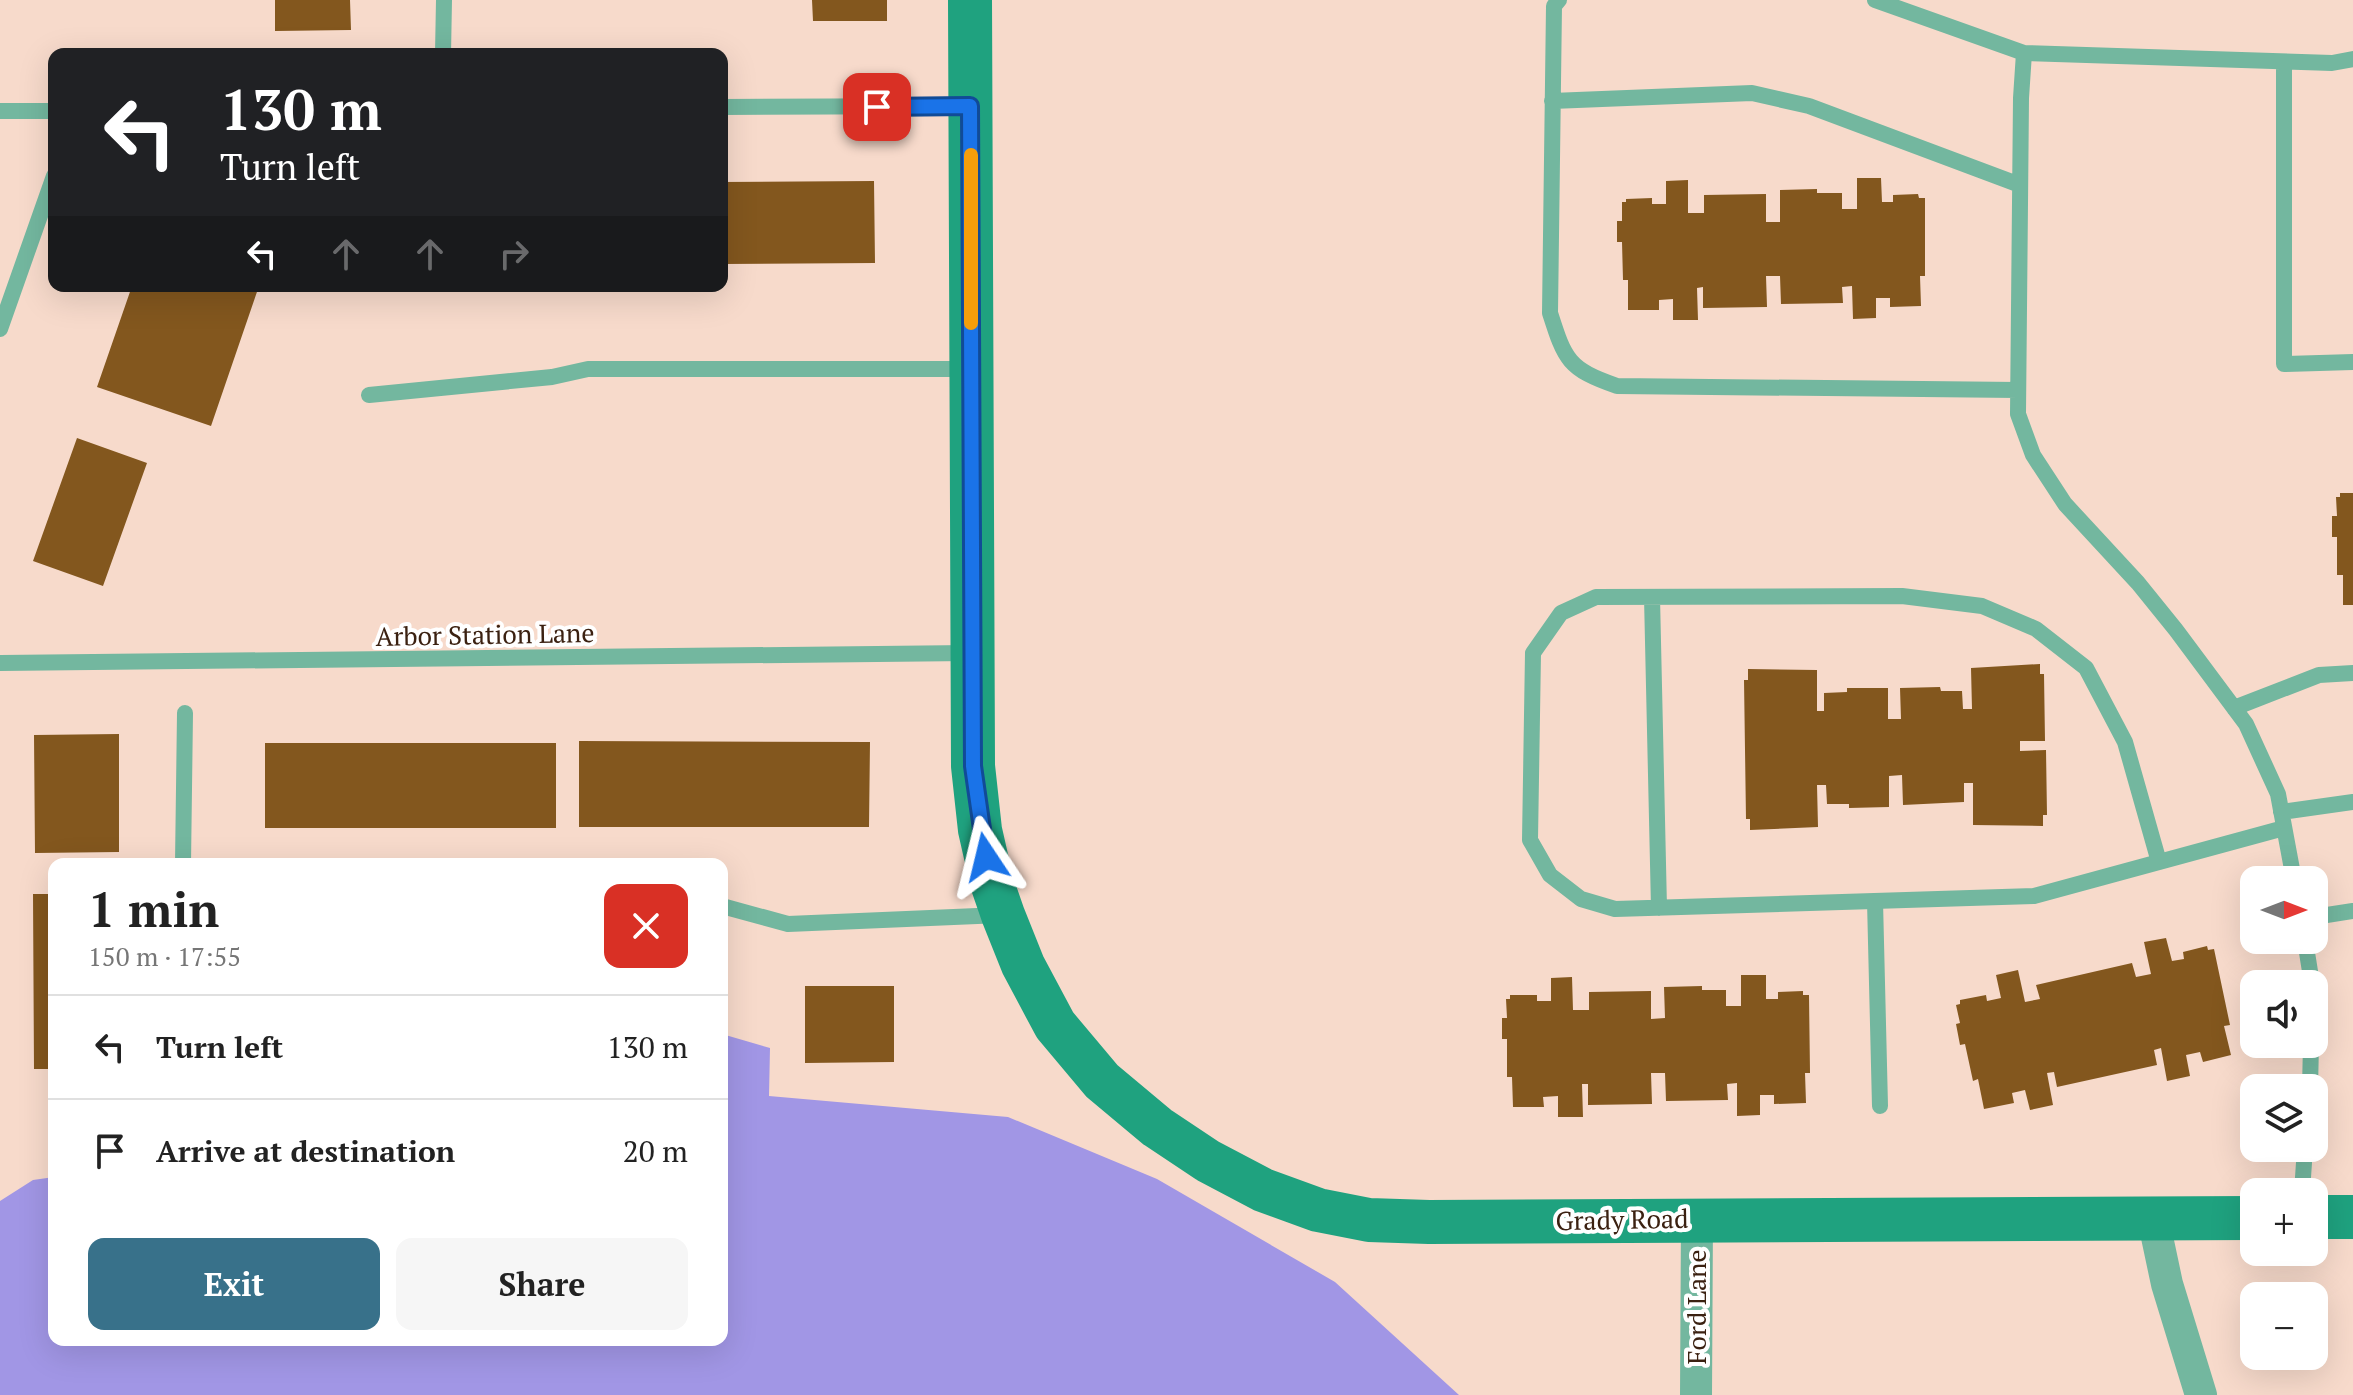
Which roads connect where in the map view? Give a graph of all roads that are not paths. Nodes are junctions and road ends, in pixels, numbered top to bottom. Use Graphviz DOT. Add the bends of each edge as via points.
graph roads {
  1 [pos="444,0"];
  2 [pos="970,0"];
  3 [pos="1559,0"];
  4 [pos="1875,0"];
  5 [pos="443,48"];
  6 [pos="2024,53"];
  7 [pos="2353,59"];
  8 [pos="2284,62"];
  9 [pos="1552,101"];
  10 [pos="970,106"];
  11 [pos="728,107"];
  12 [pos="0,111"];
  13 [pos="48,111"];
  14 [pos="2020,185"];
  15 [pos="48,193"];
  16 [pos="0,329"];
  17 [pos="2353,362"];
  18 [pos="971,369"];
  19 [pos="2018,390"];
  20 [pos="369,395"];
  21 [pos="1652,597"];
  22 [pos="971,653"];
  23 [pos="0,663"];
  24 [pos="2353,673"];
  25 [pos="2234,708"];
  26 [pos="185,713"];
  27 [pos="2353,802"];
  28 [pos="2283,820"];
  29 [pos="183,858"];
  30 [pos="2159,862"];
  31 [pos="2291,866"];
  32 [pos="1875,901"];
  33 [pos="728,908"];
  34 [pos="1659,908"];
  35 [pos="2353,911"];
  36 [pos="1003,915"];
  37 [pos="2328,915"];
  38 [pos="1880,1106"];
  39 [pos="2328,1217"];
  40 [pos="2353,1217"];
  41 [pos="1697,1218"];
  42 [pos="2153,1218"];
  43 [pos="2240,1218"];
  44 [pos="1696,1395"];
  45 [pos="2201,1395"];
  1 -- 5 [label="lane"];
  2 -- 10 [label="street, Grady Road"];
  3 -- 9 [label="lane" via="1554,6"];
  4 -- 6 [label="lane"];
  6 -- 8 [label="lane"];
  6 -- 14 [label="lane"];
  7 -- 8 [label="lane"];
  8 -- 17 [label="lane" via="2284,364"];
  9 -- 14 [label="lane" via="1752,93 1809,106"];
  9 -- 19 [label="lane" via="1550,313 1562,352 1587,375 1617,386"];
  10 -- 11 [label="lane"];
  10 -- 18 [label="street, Grady Road"];
  12 -- 13 [label="lane"];
  14 -- 19 [label="lane"];
  15 -- 16 [label="lane"];
  18 -- 20 [label="lane" via="588,369"];
  18 -- 22 [label="street, Grady Road"];
  19 -- 25 [label="lane" via="2018,414 2033,455 2065,504 2138,583"];
  21 -- 30 [label="lane" via="1902,596 1982,606 2036,629 2086,668 2125,742"];
  21 -- 34 [label="lane"];
  21 -- 34 [label="lane" via="1596,597 1561,613 1533,653 1530,840 1550,875 1581,899 1615,909"];
  22 -- 23 [label="lane, Arbor Station Lane"];
  22 -- 36 [label="street, Grady Road" via="979,817"];
  24 -- 25 [label="lane" via="2319,675"];
  25 -- 28 [label="lane" via="2278,794"];
  26 -- 29 [label="lane"];
  27 -- 28 [label="lane"];
  28 -- 30 [label="lane"];
  28 -- 31 [label="lane"];
  30 -- 32 [label="lane" via="2034,896"];
  32 -- 34 [label="lane"];
  32 -- 38 [label="lane"];
  33 -- 36 [label="lane" via="788,924"];
  35 -- 37 [label="lane"];
  36 -- 41 [label="street, Grady Road" via="1055,1025 1102,1081 1157,1127 1263,1190 1318,1210 1369,1220"];
  39 -- 40 [label="street"];
  41 -- 42 [label="street, Grady Road"];
  41 -- 44 [label="street, Ford Lane"];
  42 -- 43 [label="street, Grady Road"];
  42 -- 45 [label="street"];
}
